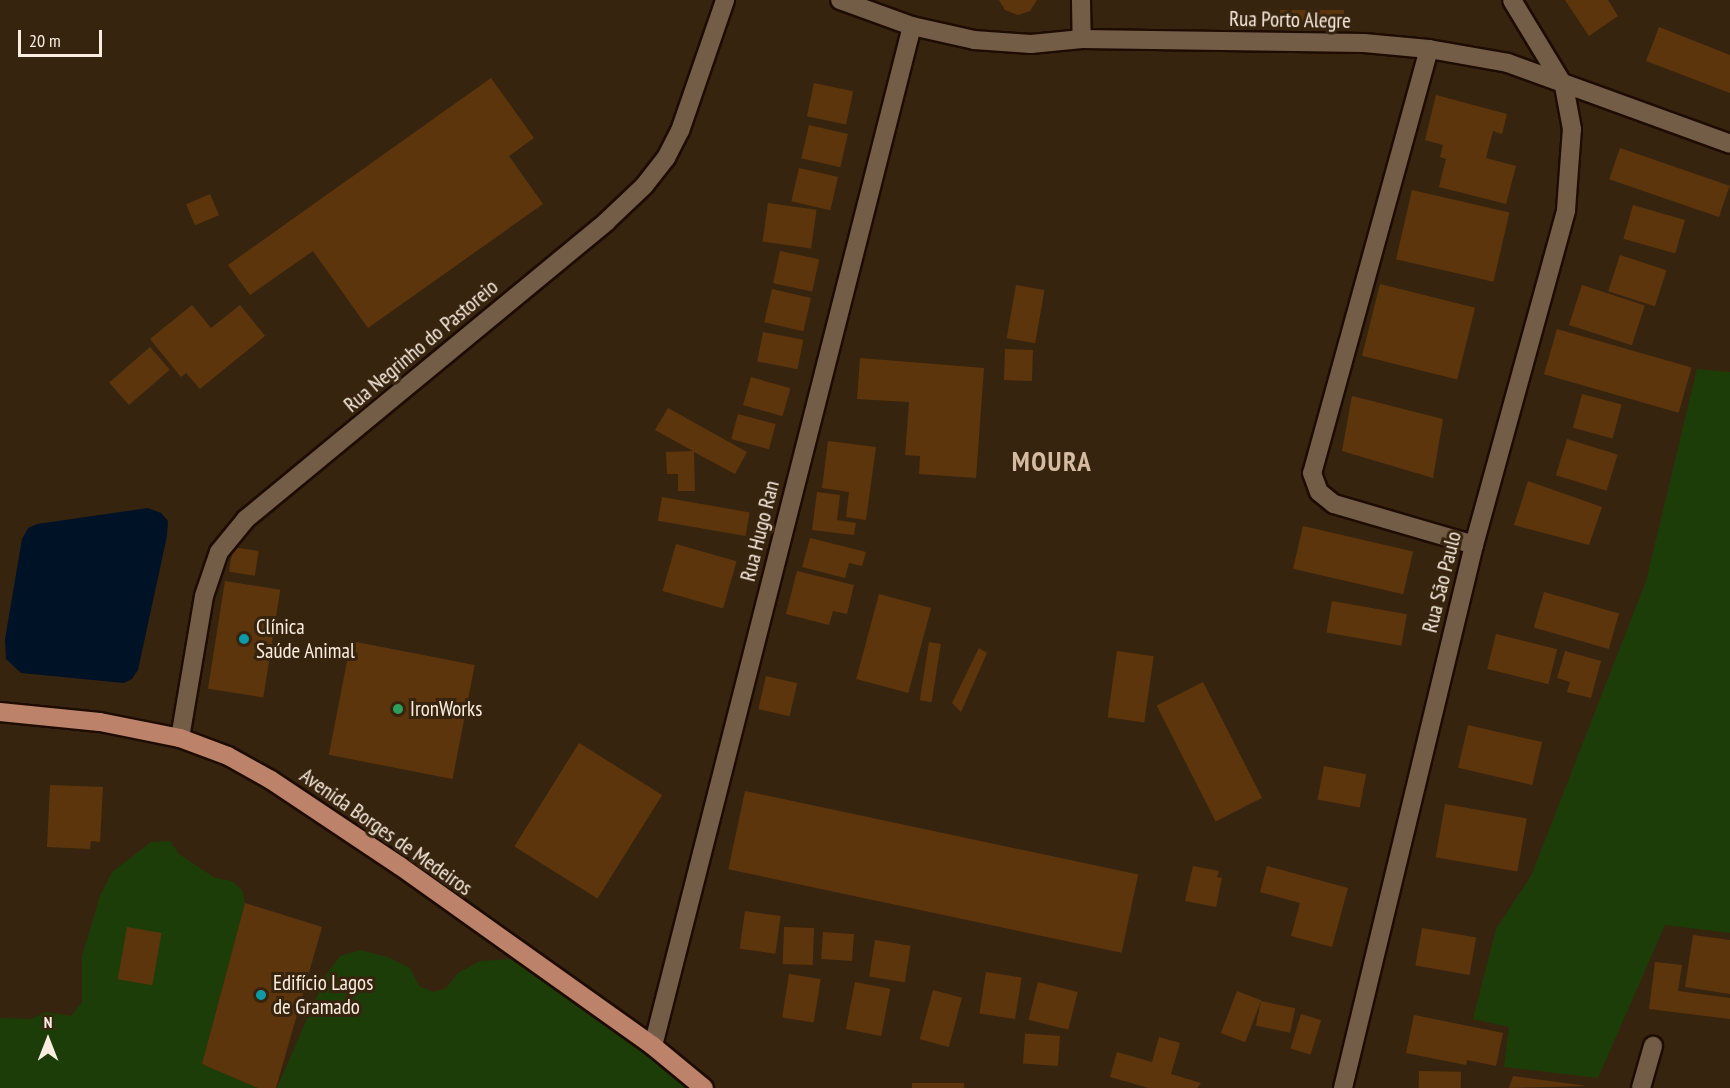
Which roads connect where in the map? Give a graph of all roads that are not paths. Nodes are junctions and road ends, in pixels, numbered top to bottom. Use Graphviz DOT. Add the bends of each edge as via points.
graph roads {
  1 [pos="724,0"];
  2 [pos="840,0"];
  3 [pos="1081,0"];
  4 [pos="1512,0"];
  5 [pos="912,26"];
  6 [pos="1082,39"];
  7 [pos="1429,49"];
  8 [pos="1564,86"];
  9 [pos="1730,144"];
  10 [pos="1474,545"];
  11 [pos="0,712"];
  12 [pos="180,738"];
  13 [pos="653,1046"];
  14 [pos="1653,1046"];
  15 [pos="704,1088"];
  16 [pos="1343,1088"];
  17 [pos="1641,1088"];
  1 -- 12 [label="street, Rua Negrinho do Pastoreio" via="680,131 666,158 644,186 606,222 246,519 219,552 204,596"];
  2 -- 5 [label="street, Rua Porto Alegre"];
  3 -- 6 [label="street"];
  4 -- 8 [label="street"];
  5 -- 6 [label="street, Rua Porto Alegre" via="974,40 1031,44"];
  5 -- 13 [label="street, Rua Hugo Ran"];
  6 -- 7 [label="street, Rua Porto Alegre" via="1364,43"];
  7 -- 8 [label="street, Rua Porto Alegre" via="1508,63"];
  7 -- 10 [label="street" via="1312,472 1319,492 1334,504"];
  8 -- 9 [label="street, Rua Porto Alegre"];
  8 -- 10 [label="street, Rua São Paulo" via="1572,129 1566,210"];
  10 -- 16 [label="street, Rua São Paulo"];
  11 -- 12 [label="main road, Avenida Borges de Medeiros" via="90,721"];
  12 -- 13 [label="main road, Avenida Borges de Medeiros" via="228,756 271,780 400,866"];
  13 -- 15 [label="main road, Avenida Borges de Medeiros"];
  14 -- 17 [label="street"];
}
